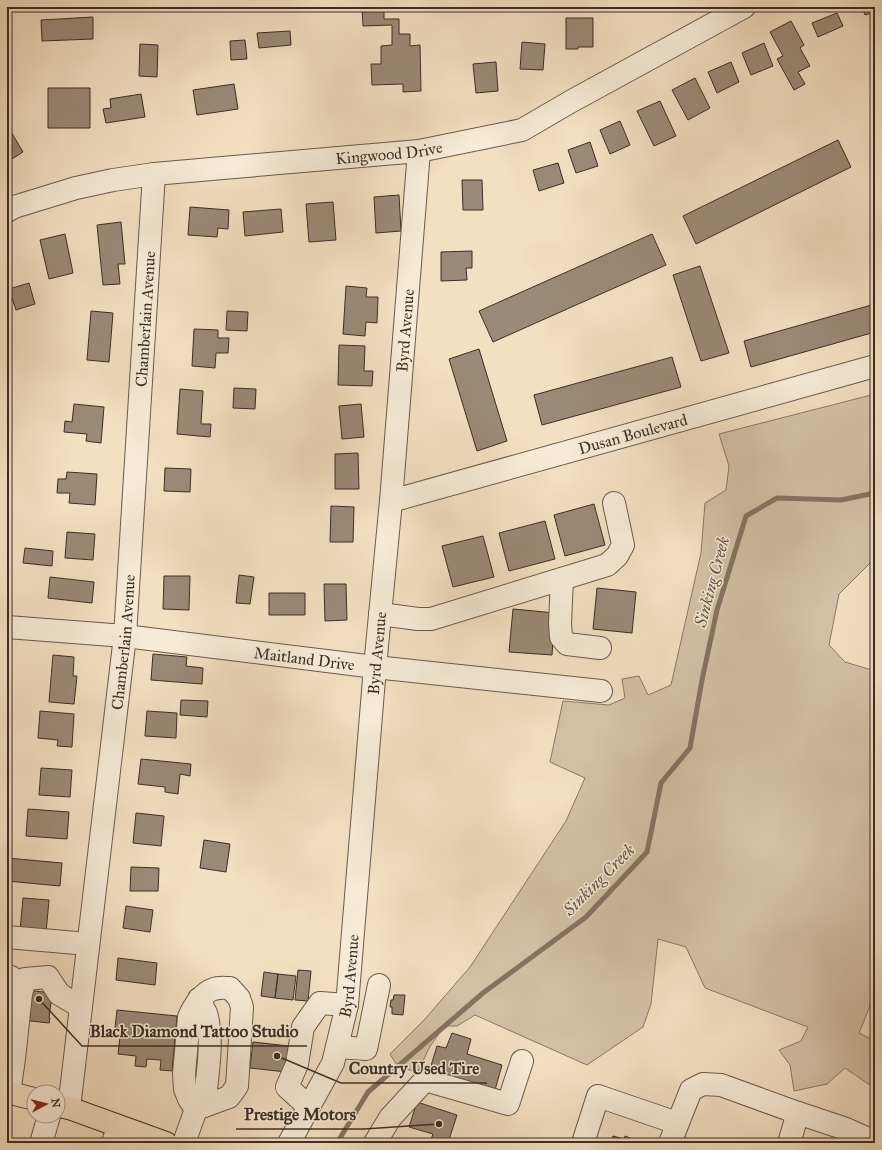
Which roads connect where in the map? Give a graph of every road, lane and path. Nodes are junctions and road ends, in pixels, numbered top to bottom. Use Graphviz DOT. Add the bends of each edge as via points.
graph roads {
  1 [pos="744,7"];
  2 [pos="714,15"];
  3 [pos="419,151"];
  4 [pos="154,174"];
  5 [pos="7,211"];
  6 [pos="875,366"];
  7 [pos="391,501"];
  8 [pos="614,503"];
  9 [pos="562,579"];
  10 [pos="380,614"];
  11 [pos="7,627"];
  12 [pos="125,636"];
  13 [pos="600,648"];
  14 [pos="375,667"];
  15 [pos="601,691"];
  16 [pos="7,937"];
  17 [pos="88,944"];
  18 [pos="7,976"];
  19 [pos="379,985"];
  20 [pos="7,1005"];
  21 [pos="347,1005"];
  22 [pos="81,1007"];
  23 [pos="337,1046"];
  24 [pos="522,1061"];
  25 [pos="66,1090"];
  26 [pos="8,1093"];
  27 [pos="26,1097"];
  28 [pos="309,1106"];
  29 [pos="200,1107"];
  30 [pos="66,1109"];
  31 [pos="798,1113"];
  32 [pos="677,1123"];
  33 [pos="47,1124"];
  34 [pos="115,1134"];
  35 [pos="875,1142"];
  36 [pos="41,1143"];
  37 [pos="166,1143"];
  38 [pos="184,1143"];
  39 [pos="289,1143"];
  40 [pos="375,1143"];
  41 [pos="583,1143"];
  42 [pos="670,1143"];
  43 [pos="789,1143"];
  1 -- 2 [label="street, Kingwood Drive"];
  2 -- 3 [label="street, Kingwood Drive" via="522,130"];
  3 -- 4 [label="street, Kingwood Drive"];
  3 -- 7 [label="street, Byrd Avenue"];
  4 -- 5 [label="street, Kingwood Drive" via="76,188"];
  4 -- 12 [label="street, Chamberlain Avenue"];
  6 -- 7 [label="street, Dusan Boulevard"];
  7 -- 10 [label="street, Byrd Avenue"];
  8 -- 9 [label="street" via="623,545 617,556 607,565"];
  9 -- 10 [label="street" via="431,619"];
  9 -- 13 [label="street" via="561,637 567,644"];
  10 -- 14 [label="street, Byrd Avenue"];
  11 -- 12 [label="street, Maitland Drive"];
  12 -- 14 [label="street, Maitland Drive"];
  12 -- 17 [label="street, Chamberlain Avenue"];
  14 -- 15 [label="street, Maitland Drive"];
  14 -- 21 [label="street, Byrd Avenue"];
  16 -- 17 [label="street"];
  17 -- 22 [label="street, Chamberlain Avenue"];
  18 -- 20 [label="street" via="11,977"];
  19 -- 23 [label="street" via="366,1049"];
  21 -- 23 [label="street, Byrd Avenue"];
  21 -- 28 [label="street" via="320,1003 303,1027 297,1064 287,1087"];
  22 -- 25 [label="street, Chamberlain Avenue"];
  22 -- 26 [label="street" via="59,994 48,977 25,979"];
  23 -- 28 [label="street, Byrd Avenue" via="333,1063"];
  24 -- 40 [label="street" via="508,1104 425,1080 390,1118"];
  26 -- 27 [label="main road"];
  28 -- 39 [label="street, Byrd Avenue"];
  29 -- 29 [label="street" via="189,1099 184,1089 189,1017 199,999 213,989 230,988 239,998 242,1007 237,1086 229,1097"];
  29 -- 38 [label="street"];
  30 -- 34 [label="main road"];
  31 -- 32 [label="street" via="721,1085 703,1084 691,1090"];
  31 -- 35 [label="street"];
  31 -- 43 [label="street"];
  32 -- 41 [label="street" via="598,1096"];
  32 -- 42 [label="street"];
  33 -- 36 [label="street"];
  34 -- 37 [label="main road"];
}
